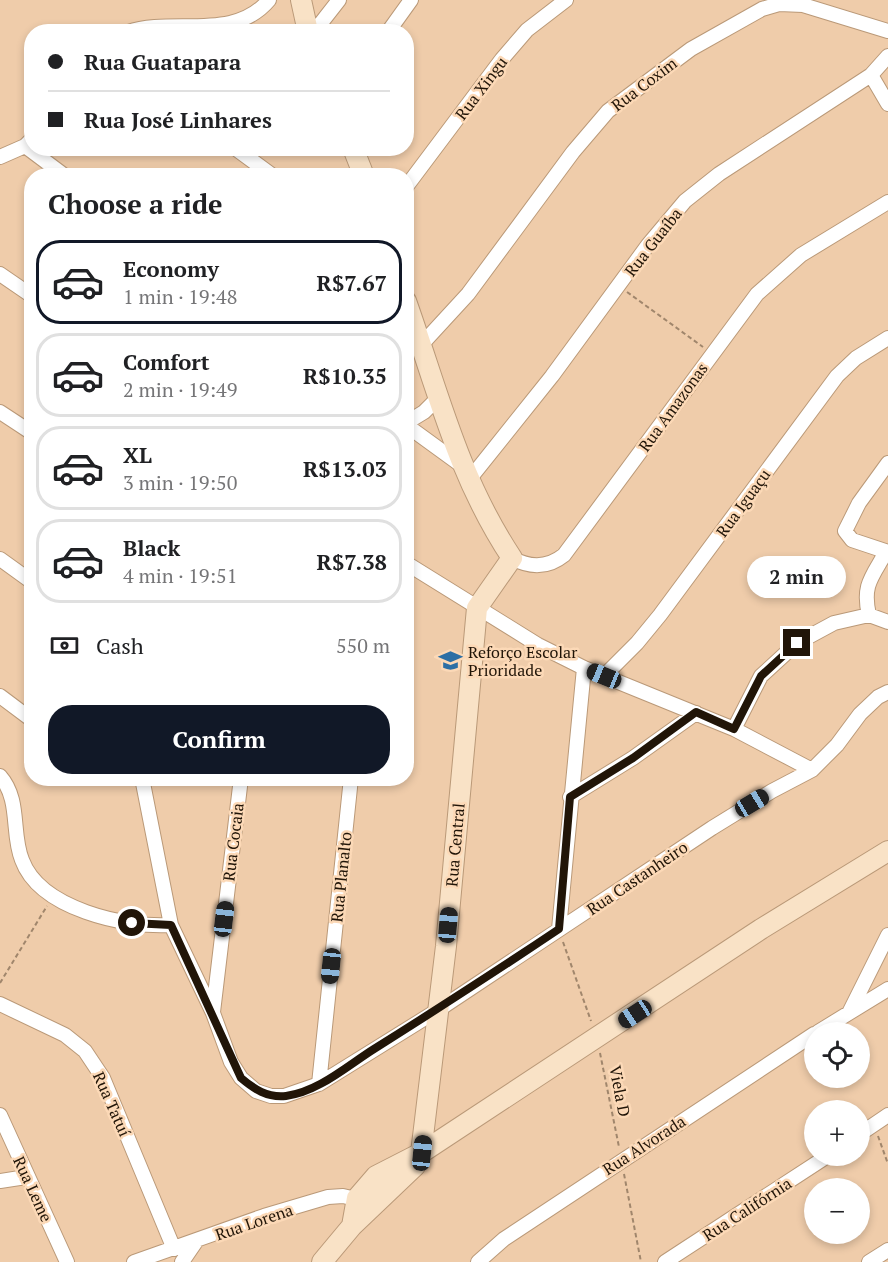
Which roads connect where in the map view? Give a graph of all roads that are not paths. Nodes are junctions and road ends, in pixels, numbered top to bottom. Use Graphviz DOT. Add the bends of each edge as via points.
graph roads {
  1 [pos="269,0"];
  2 [pos="301,0"];
  3 [pos="339,0"];
  4 [pos="411,0"];
  5 [pos="566,0"];
  6 [pos="218,24"];
  7 [pos="307,24"];
  8 [pos="320,24"];
  9 [pos="394,24"];
  10 [pos="888,31"];
  11 [pos="888,56"];
  12 [pos="871,75"];
  13 [pos="888,104"];
  14 [pos="24,145"];
  15 [pos="43,156"];
  16 [pos="246,156"];
  17 [pos="0,157"];
  18 [pos="56,168"];
  19 [pos="262,168"];
  20 [pos="414,176"];
  21 [pos="888,202"];
  22 [pos="0,274"];
  23 [pos="24,290"];
  24 [pos="414,322"];
  25 [pos="888,338"];
  26 [pos="422,344"];
  27 [pos="436,399"];
  28 [pos="0,412"];
  29 [pos="414,419"];
  30 [pos="24,428"];
  31 [pos="414,431"];
  32 [pos="888,464"];
  33 [pos="465,473"];
  34 [pos="887,552"];
  35 [pos="512,558"];
  36 [pos="0,560"];
  37 [pos="414,568"];
  38 [pos="24,576"];
  39 [pos="477,608"];
  40 [pos="869,615"];
  41 [pos="888,622"];
  42 [pos="584,668"];
  43 [pos="604,676"];
  44 [pos="888,692"];
  45 [pos="0,696"];
  46 [pos="696,712"];
  47 [pos="24,714"];
  48 [pos="734,729"];
  49 [pos="813,770"];
  50 [pos="0,776"];
  51 [pos="144,786"];
  52 [pos="240,786"];
  53 [pos="350,786"];
  54 [pos="570,797"];
  55 [pos="888,851"];
  56 [pos="171,925"];
  57 [pos="559,929"];
  58 [pos="888,935"];
  59 [pos="888,989"];
  60 [pos="0,1004"];
  61 [pos="438,1010"];
  62 [pos="849,1012"];
  63 [pos="213,1013"];
  64 [pos="833,1022"];
  65 [pos="804,1041"];
  66 [pos="319,1084"];
  67 [pos="0,1115"];
  68 [pos="888,1115"];
  69 [pos="870,1126"];
  70 [pos="422,1153"];
  71 [pos="812,1166"];
  72 [pos="26,1177"];
  73 [pos="0,1181"];
  74 [pos="366,1201"];
  75 [pos="195,1242"];
  76 [pos="174,1249"];
  77 [pos="888,1250"];
  78 [pos="156,1259"];
  79 [pos="67,1262"];
  80 [pos="134,1262"];
  81 [pos="182,1262"];
  82 [pos="322,1262"];
  83 [pos="478,1262"];
  84 [pos="665,1262"];
  85 [pos="869,1262"];
  1 -- 6 [label="street" via="245,20"];
  2 -- 7 [label="street"];
  3 -- 8 [label="street"];
  4 -- 9 [label="street"];
  5 -- 20 [label="street, Rua Xingu" via="527,30 502,59"];
  10 -- 26 [label="street, Rua Coxim" via="803,5 779,4 762,9 691,49 608,111 468,294"];
  11 -- 12 [label="street, Rua Guaíba"];
  12 -- 13 [label="street"];
  12 -- 33 [label="street, Rua Guaíba" via="699,188 666,223 552,376"];
  14 -- 17 [label="street"];
  15 -- 18 [label="street"];
  16 -- 19 [label="street"];
  21 -- 35 [label="street, Rua Amazonas" via="818,244 757,294 564,555 532,566"];
  22 -- 23 [label="street"];
  24 -- 26 [label="street"];
  25 -- 43 [label="street, Rua Iguaçu" via="856,358 837,376 660,615"];
  26 -- 27 [label="street"];
  27 -- 29 [label="street"];
  27 -- 33 [label="street"];
  28 -- 30 [label="street"];
  31 -- 33 [label="street"];
  32 -- 34 [label="street" via="859,503 846,531 852,540"];
  33 -- 35 [label="street"];
  34 -- 40 [label="street" via="866,588"];
  35 -- 39 [label="street"];
  36 -- 38 [label="street"];
  37 -- 39 [label="street"];
  39 -- 42 [label="street"];
  39 -- 61 [label="street, Rua Central"];
  40 -- 41 [label="street"];
  40 -- 48 [label="street" via="834,623 797,643 761,676"];
  42 -- 43 [label="street"];
  42 -- 54 [label="street"];
  43 -- 46 [label="street"];
  44 -- 49 [label="street, Rua Castanheiro" via="860,714"];
  45 -- 47 [label="street"];
  46 -- 48 [label="street"];
  46 -- 54 [label="street"];
  48 -- 49 [label="street"];
  49 -- 57 [label="street, Rua Castanheiro" via="712,828"];
  50 -- 56 [label="street" via="15,807 22,860 52,897 63,904 132,923"];
  51 -- 56 [label="street, Rua Castanheiro"];
  52 -- 63 [label="street, Rua Cocaia"];
  53 -- 66 [label="street, Rua Planalto"];
  54 -- 57 [label="street"];
  55 -- 70 [label="street" via="761,929"];
  56 -- 63 [label="street, Rua Castanheiro"];
  57 -- 61 [label="street, Rua Castanheiro"];
  58 -- 62 [label="street"];
  59 -- 62 [label="street, Rua Alvorada"];
  60 -- 76 [label="street, Rua Tatuí" via="65,1035 85,1051 103,1078"];
  61 -- 66 [label="street, Rua Castanheiro"];
  61 -- 70 [label="street, Rua Central"];
  62 -- 64 [label="street, Rua Alvorada"];
  63 -- 66 [label="street, Rua Castanheiro" via="231,1062 256,1091 284,1096"];
  65 -- 83 [label="street, Rua Alvorada" via="504,1239"];
  67 -- 72 [label="street, Rua Leme"];
  68 -- 69 [label="street"];
  70 -- 74 [label="street" via="415,1166"];
  71 -- 84 [label="street, Rua Califórnia"];
  72 -- 73 [label="street"];
  72 -- 79 [label="street, Rua Leme"];
  74 -- 75 [label="street, Rua Lorena" via="328,1197"];
  74 -- 82 [label="street" via="352,1226"];
  75 -- 76 [label="street, Rua Lorena"];
  75 -- 81 [label="street"];
  76 -- 78 [label="street, Rua Lorena"];
  77 -- 85 [label="street"];
  78 -- 80 [label="street, Rua Lorena"];
}
